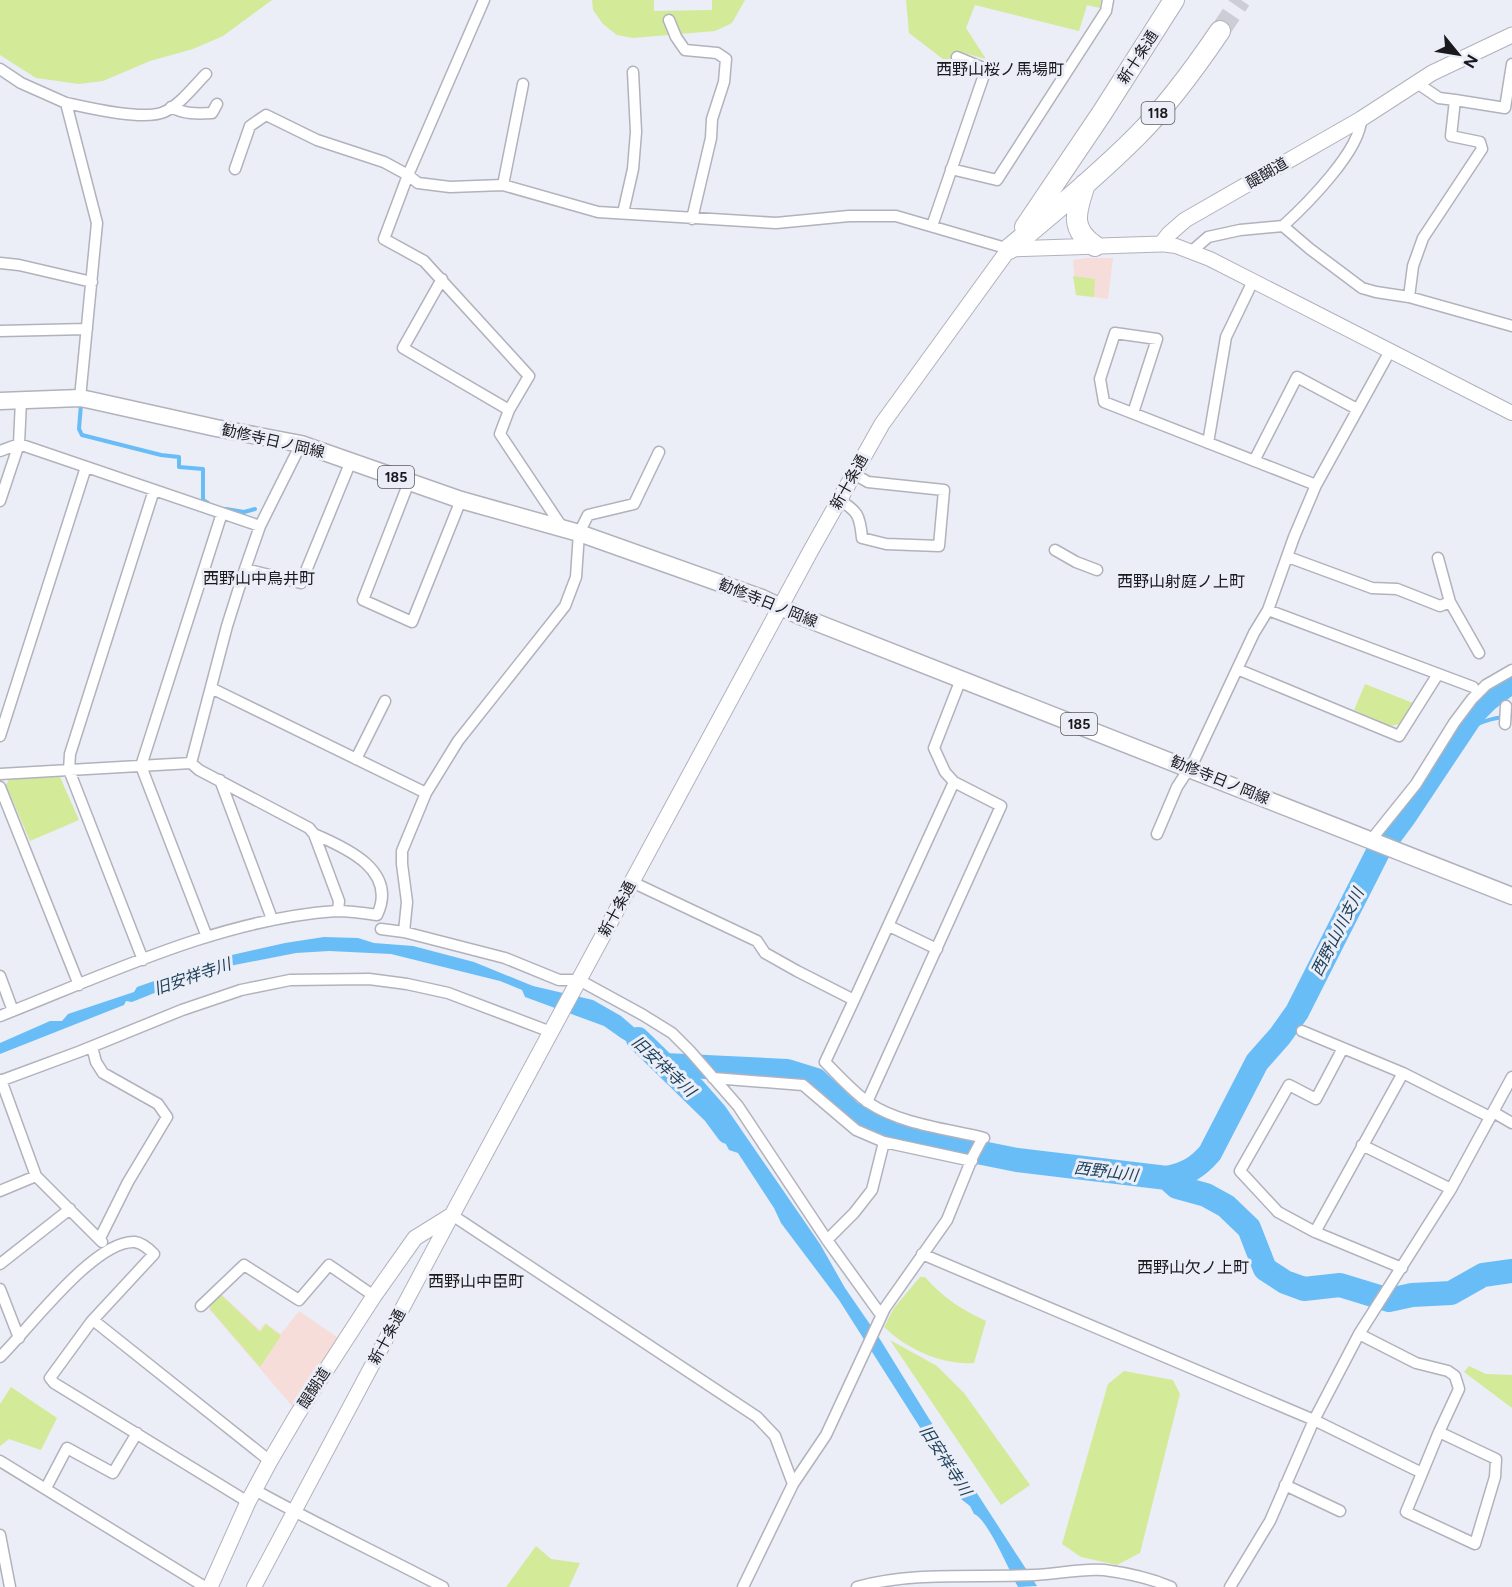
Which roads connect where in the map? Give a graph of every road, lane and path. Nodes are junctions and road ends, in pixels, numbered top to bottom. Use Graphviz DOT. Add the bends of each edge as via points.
graph roads {
  1 [pos="484,0"];
  2 [pos="1108,0"];
  3 [pos="1174,0"];
  4 [pos="669,20"];
  5 [pos="1220,31"];
  6 [pos="1512,35"];
  7 [pos="957,57"];
  8 [pos="1512,64"];
  9 [pos="0,69"];
  10 [pos="633,72"];
  11 [pos="206,74"];
  12 [pos="1417,83"];
  13 [pos="524,84"];
  14 [pos="1455,100"];
  15 [pos="66,103"];
  16 [pos="217,104"];
  17 [pos="171,107"];
  18 [pos="1361,119"];
  19 [pos="236,169"];
  20 [pos="951,169"];
  21 [pos="408,175"];
  22 [pos="1085,184"];
  23 [pos="503,185"];
  24 [pos="623,213"];
  25 [pos="692,219"];
  26 [pos="932,226"];
  27 [pos="1283,226"];
  28 [pos="1161,244"];
  29 [pos="1095,246"];
  30 [pos="1009,249"];
  31 [pos="1192,251"];
  32 [pos="0,263"];
  33 [pos="442,279"];
  34 [pos="1253,281"];
  35 [pos="92,282"];
  36 [pos="1409,297"];
  37 [pos="1512,326"];
  38 [pos="87,329"];
  39 [pos="0,331"];
  40 [pos="1390,351"];
  41 [pos="80,398"];
  42 [pos="21,400"];
  43 [pos="0,401"];
  44 [pos="1357,409"];
  45 [pos="509,410"];
  46 [pos="1512,413"];
  47 [pos="1133,414"];
  48 [pos="1208,443"];
  49 [pos="19,444"];
  50 [pos="301,444"];
  51 [pos="0,452"];
  52 [pos="659,452"];
  53 [pos="351,461"];
  54 [pos="1254,461"];
  55 [pos="86,467"];
  56 [pos="854,474"];
  57 [pos="409,482"];
  58 [pos="1316,485"];
  59 [pos="154,490"];
  60 [pos="461,500"];
  61 [pos="839,500"];
  62 [pos="0,501"];
  63 [pos="222,513"];
  64 [pos="260,526"];
  65 [pos="562,527"];
  66 [pos="579,532"];
  67 [pos="1055,550"];
  68 [pos="1288,557"];
  69 [pos="1438,558"];
  70 [pos="245,569"];
  71 [pos="1097,570"];
  72 [pos="1450,602"];
  73 [pos="780,607"];
  74 [pos="1268,610"];
  75 [pos="1479,653"];
  76 [pos="1237,669"];
  77 [pos="1512,670"];
  78 [pos="1438,674"];
  79 [pos="961,679"];
  80 [pos="1473,687"];
  81 [pos="212,688"];
  82 [pos="385,701"];
  83 [pos="1506,706"];
  84 [pos="1505,724"];
  85 [pos="0,736"];
  86 [pos="356,759"];
  87 [pos="191,763"];
  88 [pos="141,766"];
  89 [pos="1188,768"];
  90 [pos="69,770"];
  91 [pos="0,774"];
  92 [pos="220,780"];
  93 [pos="954,782"];
  94 [pos="0,787"];
  95 [pos="426,793"];
  96 [pos="314,834"];
  97 [pos="1157,834"];
  98 [pos="1379,844"];
  99 [pos="632,882"];
  100 [pos="1512,896"];
  101 [pos="338,911"];
  102 [pos="272,919"];
  103 [pos="889,926"];
  104 [pos="381,929"];
  105 [pos="404,932"];
  106 [pos="207,938"];
  107 [pos="937,949"];
  108 [pos="142,960"];
  109 [pos="0,976"];
  110 [pos="577,983"];
  111 [pos="79,985"];
  112 [pos="854,1000"];
  113 [pos="13,1011"];
  114 [pos="0,1016"];
  115 [pos="1302,1031"];
  116 [pos="551,1032"];
  117 [pos="92,1047"];
  118 [pos="1343,1048"];
  119 [pos="1403,1073"];
  120 [pos="1512,1077"];
  121 [pos="714,1078"];
  122 [pos="1,1080"];
  123 [pos="867,1102"];
  124 [pos="1492,1115"];
  125 [pos="1512,1123"];
  126 [pos="885,1142"];
  127 [pos="1362,1145"];
  128 [pos="972,1159"];
  129 [pos="36,1176"];
  130 [pos="1451,1189"];
  131 [pos="0,1191"];
  132 [pos="70,1209"];
  133 [pos="452,1215"];
  134 [pos="1315,1232"];
  135 [pos="100,1238"];
  136 [pos="827,1240"];
  137 [pos="107,1251"];
  138 [pos="922,1254"];
  139 [pos="0,1264"];
  140 [pos="1402,1268"];
  141 [pos="0,1289"];
  142 [pos="374,1296"];
  143 [pos="201,1306"];
  144 [pos="881,1315"];
  145 [pos="93,1320"];
  146 [pos="1359,1334"];
  147 [pos="19,1338"];
  148 [pos="0,1357"];
  149 [pos="1314,1419"];
  150 [pos="1438,1432"];
  151 [pos="137,1433"];
  152 [pos="0,1461"];
  153 [pos="270,1461"];
  154 [pos="1422,1473"];
  155 [pos="793,1484"];
  156 [pos="1285,1485"];
  157 [pos="46,1488"];
  158 [pos="252,1496"];
  159 [pos="1340,1511"];
  160 [pos="294,1512"];
  161 [pos="0,1535"];
  162 [pos="9,1587"];
  163 [pos="207,1587"];
  164 [pos="254,1587"];
  165 [pos="443,1587"];
  166 [pos="744,1587"];
  167 [pos="857,1587"];
  168 [pos="1171,1587"];
  169 [pos="1230,1587"];
  1 -- 21 [label="street"];
  2 -- 20 [label="street" via="1106,11 997,180"];
  3 -- 30 [label="highway, 新十条通 / 118"];
  4 -- 25 [label="street" via="686,50 717,53 726,59"];
  5 -- 22 [label="highway, 118" via="1165,105"];
  6 -- 12 [label="main road, 醍醐道"];
  7 -- 20 [label="street" via="986,69"];
  8 -- 14 [label="street" via="1505,108"];
  9 -- 15 [label="street"];
  10 -- 24 [label="street" via="636,132"];
  11 -- 17 [label="street"];
  12 -- 14 [label="street" via="1439,98"];
  12 -- 18 [label="main road, 醍醐道"];
  13 -- 23 [label="street"];
  14 -- 36 [label="street" via="1451,136 1480,141 1482,149 1423,238 1413,266"];
  15 -- 17 [label="street" via="137,115 163,113"];
  15 -- 35 [label="street" via="97,223"];
  16 -- 17 [label="street" via="212,113 191,114"];
  18 -- 27 [label="street" via="1361,129 1338,166 1314,197"];
  18 -- 28 [label="main road, 醍醐道" via="1185,220"];
  19 -- 21 [label="street" via="250,126 266,115 317,140 384,162"];
  20 -- 26 [label="street"];
  21 -- 23 [label="street" via="418,183 450,187"];
  21 -- 33 [label="street" via="384,239 424,261"];
  22 -- 29 [label="highway" via="1076,221 1082,236"];
  22 -- 30 [label="highway, 118"];
  23 -- 24 [label="street" via="598,212"];
  24 -- 25 [label="street"];
  25 -- 26 [label="street" via="776,223 896,216"];
  26 -- 30 [label="street"];
  27 -- 31 [label="street" via="1208,237"];
  27 -- 36 [label="street" via="1362,288"];
  28 -- 29 [label="main road"];
  28 -- 31 [label="street"];
  29 -- 30 [label="main road"];
  30 -- 56 [label="main road, 新十条通 / 118" via="893,408"];
  31 -- 34 [label="street"];
  32 -- 35 [label="street"];
  33 -- 45 [label="street" via="529,376"];
  33 -- 45 [label="street" via="403,348"];
  34 -- 40 [label="street"];
  34 -- 48 [label="street" via="1226,337"];
  35 -- 38 [label="street"];
  36 -- 37 [label="street"];
  38 -- 39 [label="street"];
  38 -- 41 [label="street"];
  40 -- 44 [label="street"];
  40 -- 46 [label="street"];
  41 -- 42 [label="main road, 勧修寺日ノ岡線 / 185"];
  41 -- 50 [label="main road, 勧修寺日ノ岡線 / 185"];
  42 -- 43 [label="main road, 勧修寺日ノ岡線 / 185"];
  42 -- 49 [label="street"];
  44 -- 54 [label="street" via="1297,377"];
  44 -- 58 [label="street"];
  45 -- 65 [label="street" via="500,434"];
  47 -- 47 [label="street" via="1157,339 1115,333 1100,379 1104,402"];
  47 -- 48 [label="street"];
  48 -- 54 [label="street"];
  49 -- 51 [label="street"];
  49 -- 55 [label="street"];
  49 -- 62 [label="street"];
  50 -- 53 [label="main road, 勧修寺日ノ岡線 / 185"];
  50 -- 64 [label="street"];
  52 -- 66 [label="street" via="634,504 588,515"];
  53 -- 57 [label="main road, 勧修寺日ノ岡線 / 185"];
  53 -- 70 [label="street" via="301,583"];
  54 -- 58 [label="street"];
  55 -- 59 [label="street"];
  55 -- 85 [label="street"];
  56 -- 61 [label="main road, 新十条通 / 118"];
  56 -- 61 [label="street" via="868,482 944,490 939,546 886,544 862,538 861,520 854,509"];
  57 -- 60 [label="main road, 勧修寺日ノ岡線 / 185"];
  57 -- 60 [label="street" via="363,600 412,622"];
  58 -- 68 [label="street"];
  59 -- 63 [label="street"];
  59 -- 90 [label="street" via="70,754"];
  60 -- 65 [label="main road, 勧修寺日ノ岡線 / 185"];
  61 -- 73 [label="main road, 新十条通 / 118"];
  63 -- 64 [label="street"];
  63 -- 88 [label="street"];
  64 -- 70 [label="street"];
  65 -- 66 [label="main road, 勧修寺日ノ岡線 / 185"];
  66 -- 73 [label="main road, 勧修寺日ノ岡線 / 185"];
  66 -- 95 [label="street" via="576,578 566,606 458,741"];
  67 -- 71 [label="street"];
  68 -- 72 [label="street" via="1372,588 1397,589 1440,606"];
  68 -- 74 [label="street"];
  69 -- 72 [label="street"];
  70 -- 81 [label="street"];
  72 -- 75 [label="street"];
  73 -- 79 [label="main road, 勧修寺日ノ岡線 / 185"];
  73 -- 99 [label="main road, 新十条通 / 118"];
  74 -- 76 [label="street"];
  74 -- 78 [label="street"];
  76 -- 78 [label="street" via="1400,736"];
  76 -- 89 [label="street"];
  77 -- 98 [label="street" via="1486,685 1472,699"];
  78 -- 80 [label="street"];
  79 -- 89 [label="main road, 勧修寺日ノ岡線 / 185"];
  79 -- 93 [label="street" via="934,748"];
  81 -- 86 [label="street"];
  81 -- 87 [label="street"];
  82 -- 86 [label="street"];
  83 -- 84 [label="street"];
  86 -- 95 [label="street"];
  87 -- 88 [label="street"];
  87 -- 92 [label="street"];
  88 -- 90 [label="street"];
  88 -- 106 [label="street"];
  89 -- 97 [label="street"];
  89 -- 98 [label="main road, 勧修寺日ノ岡線 / 185"];
  90 -- 91 [label="street"];
  90 -- 108 [label="street"];
  92 -- 96 [label="street"];
  92 -- 102 [label="street"];
  93 -- 103 [label="street"];
  93 -- 107 [label="street" via="1001,806"];
  94 -- 111 [label="street"];
  95 -- 105 [label="street" via="402,851 407,902"];
  96 -- 101 [label="street" via="339,901"];
  96 -- 101 [label="street" via="368,864 381,883 382,904 377,915"];
  98 -- 100 [label="main road, 勧修寺日ノ岡線 / 185"];
  99 -- 110 [label="main road, 新十条通 / 118"];
  99 -- 112 [label="street" via="757,941 765,953"];
  101 -- 102 [label="street"];
  102 -- 106 [label="street"];
  103 -- 107 [label="street"];
  103 -- 112 [label="street"];
  104 -- 105 [label="street"];
  105 -- 110 [label="street" via="505,958 559,980"];
  106 -- 108 [label="street"];
  107 -- 123 [label="street"];
  108 -- 111 [label="street"];
  109 -- 113 [label="street"];
  110 -- 116 [label="main road, 新十条通 / 118"];
  110 -- 121 [label="street" via="672,1033"];
  111 -- 113 [label="street"];
  112 -- 123 [label="street" via="825,1062"];
  113 -- 114 [label="street"];
  115 -- 118 [label="street"];
  116 -- 117 [label="street" via="448,993 407,984 369,979 290,980 241,990"];
  116 -- 133 [label="main road, 新十条通 / 118"];
  117 -- 122 [label="street"];
  117 -- 135 [label="street" via="104,1073 158,1104 167,1117"];
  118 -- 119 [label="street"];
  118 -- 134 [label="street" via="1316,1099 1289,1085 1240,1172 1278,1212"];
  119 -- 124 [label="street"];
  119 -- 127 [label="street"];
  120 -- 124 [label="street"];
  121 -- 126 [label="street" via="803,1085 856,1130"];
  121 -- 136 [label="street" via="738,1106"];
  122 -- 129 [label="street"];
  123 -- 128 [label="street" via="896,1116 983,1139"];
  124 -- 125 [label="street"];
  124 -- 130 [label="street"];
  126 -- 128 [label="street"];
  126 -- 136 [label="street" via="872,1190"];
  127 -- 130 [label="street"];
  127 -- 134 [label="street"];
  128 -- 138 [label="street" via="947,1220"];
  129 -- 131 [label="street"];
  129 -- 132 [label="street"];
  130 -- 140 [label="street"];
  132 -- 135 [label="street"];
  132 -- 139 [label="street"];
  133 -- 142 [label="main road, 醍醐道 / 118" via="416,1238"];
  133 -- 155 [label="street" via="757,1417 775,1436"];
  133 -- 160 [label="street, 新十条通"];
  134 -- 140 [label="street"];
  135 -- 137 [label="street"];
  136 -- 144 [label="street"];
  137 -- 145 [label="street" via="135,1242 154,1254"];
  137 -- 147 [label="street" via="61,1288"];
  138 -- 144 [label="street"];
  138 -- 149 [label="street"];
  140 -- 146 [label="street"];
  141 -- 147 [label="street"];
  142 -- 143 [label="street" via="329,1265 298,1300 244,1265"];
  142 -- 153 [label="main road, 醍醐道 / 118"];
  144 -- 155 [label="street" via="826,1435"];
  145 -- 151 [label="street" via="50,1378"];
  145 -- 153 [label="street"];
  146 -- 149 [label="street"];
  146 -- 150 [label="street" via="1416,1363 1455,1376 1459,1389"];
  147 -- 148 [label="street"];
  149 -- 154 [label="street"];
  149 -- 156 [label="street"];
  150 -- 154 [label="street"];
  150 -- 154 [label="street" via="1496,1459 1495,1478 1475,1544 1406,1512"];
  151 -- 157 [label="street" via="113,1473 67,1448"];
  151 -- 158 [label="street"];
  152 -- 157 [label="street"];
  153 -- 158 [label="main road, 醍醐道 / 118"];
  155 -- 166 [label="street"];
  156 -- 159 [label="street"];
  156 -- 169 [label="street" via="1270,1521"];
  157 -- 163 [label="street"];
  158 -- 160 [label="street"];
  158 -- 163 [label="main road, 醍醐道 / 118"];
  160 -- 164 [label="street, 新十条通"];
  160 -- 165 [label="street"];
  161 -- 162 [label="street"];
  167 -- 168 [label="street" via="937,1577 1103,1570"];
}
